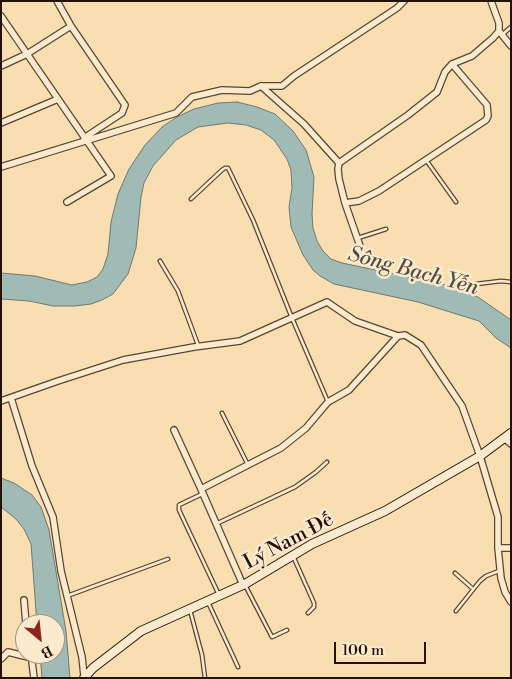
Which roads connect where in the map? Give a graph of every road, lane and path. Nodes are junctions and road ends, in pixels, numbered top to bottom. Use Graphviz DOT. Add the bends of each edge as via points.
graph roads {
  1 [pos="57,1"];
  2 [pos="404,1"];
  3 [pos="491,1"];
  4 [pos="1,16"];
  5 [pos="71,26"];
  6 [pos="511,27"];
  7 [pos="500,33"];
  8 [pos="511,46"];
  9 [pos="28,54"];
  10 [pos="452,64"];
  11 [pos="1,66"];
  12 [pos="261,86"];
  13 [pos="58,99"];
  14 [pos="1,123"];
  15 [pos="85,139"];
  16 [pos="426,160"];
  17 [pos="339,163"];
  18 [pos="1,167"];
  19 [pos="191,199"];
  20 [pos="67,202"];
  21 [pos="456,202"];
  22 [pos="345,203"];
  23 [pos="386,229"];
  24 [pos="357,239"];
  25 [pos="361,249"];
  26 [pos="160,261"];
  27 [pos="511,282"];
  28 [pos="476,284"];
  29 [pos="292,318"];
  30 [pos="398,336"];
  31 [pos="198,346"];
  32 [pos="11,398"];
  33 [pos="1,401"];
  34 [pos="328,402"];
  35 [pos="222,413"];
  36 [pos="174,430"];
  37 [pos="509,439"];
  38 [pos="480,456"];
  39 [pos="327,462"];
  40 [pos="248,465"];
  41 [pos="202,491"];
  42 [pos="216,524"];
  43 [pos="498,548"];
  44 [pos="511,548"];
  45 [pos="292,555"];
  46 [pos="168,559"];
  47 [pos="500,570"];
  48 [pos="455,573"];
  49 [pos="244,584"];
  50 [pos="473,588"];
  51 [pos="67,596"];
  52 [pos="219,596"];
  53 [pos="24,600"];
  54 [pos="207,601"];
  55 [pos="511,602"];
  56 [pos="190,608"];
  57 [pos="456,611"];
  58 [pos="308,613"];
  59 [pos="25,614"];
  60 [pos="287,630"];
  61 [pos="15,653"];
  62 [pos="1,659"];
  63 [pos="33,664"];
  64 [pos="238,667"];
  65 [pos="84,677"];
  66 [pos="34,678"];
  67 [pos="204,678"];
  1 -- 5 [label="street"];
  2 -- 12 [label="street" via="282,86"];
  3 -- 7 [label="street"];
  4 -- 9 [label="street"];
  5 -- 9 [label="street"];
  5 -- 15 [label="street" via="125,106 122,113"];
  6 -- 7 [label="lane"];
  7 -- 8 [label="street"];
  7 -- 10 [label="street" via="472,56"];
  9 -- 11 [label="street"];
  9 -- 13 [label="street"];
  10 -- 16 [label="street" via="484,100 489,109 488,116"];
  10 -- 17 [label="street" via="437,92"];
  12 -- 15 [label="street" via="250,91 222,90 192,96 176,113"];
  12 -- 17 [label="street"];
  13 -- 14 [label="street"];
  13 -- 15 [label="street"];
  15 -- 18 [label="street"];
  15 -- 20 [label="street" via="111,176"];
  16 -- 21 [label="lane"];
  16 -- 22 [label="street" via="378,191"];
  17 -- 22 [label="street"];
  19 -- 29 [label="lane" via="228,168 253,220"];
  22 -- 24 [label="street"];
  23 -- 24 [label="lane"];
  24 -- 25 [label="street"];
  26 -- 31 [label="lane" via="178,291"];
  27 -- 28 [label="lane"];
  29 -- 30 [label="street" via="327,302 355,321"];
  29 -- 31 [label="street" via="240,341"];
  29 -- 34 [label="lane"];
  30 -- 34 [label="street" via="349,390"];
  30 -- 38 [label="street" via="405,335 418,342 434,364 459,401"];
  31 -- 32 [label="street" via="123,360"];
  32 -- 33 [label="street"];
  32 -- 51 [label="street" via="32,466 53,517"];
  34 -- 40 [label="street" via="306,428 287,443"];
  35 -- 40 [label="lane"];
  36 -- 41 [label="street"];
  37 -- 38 [label="street, Lý Nam Đế"];
  38 -- 43 [label="street" via="498,517"];
  38 -- 45 [label="street, Lý Nam Đế" via="385,511"];
  39 -- 42 [label="lane" via="295,487"];
  40 -- 41 [label="street"];
  41 -- 42 [label="street"];
  41 -- 52 [label="lane" via="179,505 179,510"];
  42 -- 49 [label="street"];
  43 -- 44 [label="street"];
  43 -- 47 [label="street"];
  45 -- 49 [label="street, Lý Nam Đế"];
  45 -- 58 [label="lane" via="314,603"];
  46 -- 51 [label="lane"];
  47 -- 50 [label="lane" via="486,576"];
  47 -- 55 [label="street"];
  48 -- 50 [label="lane"];
  49 -- 52 [label="street, Lý Nam Đế"];
  49 -- 60 [label="lane" via="272,637"];
  50 -- 57 [label="lane"];
  51 -- 65 [label="street"];
  52 -- 54 [label="street, Lý Nam Đế"];
  53 -- 59 [label="street"];
  54 -- 56 [label="street, Lý Nam Đế"];
  54 -- 64 [label="lane"];
  56 -- 65 [label="street, Lý Nam Đế" via="141,631"];
  56 -- 67 [label="lane" via="202,655"];
  61 -- 62 [label="street" via="8,652"];
  63 -- 66 [label="street"];
}
